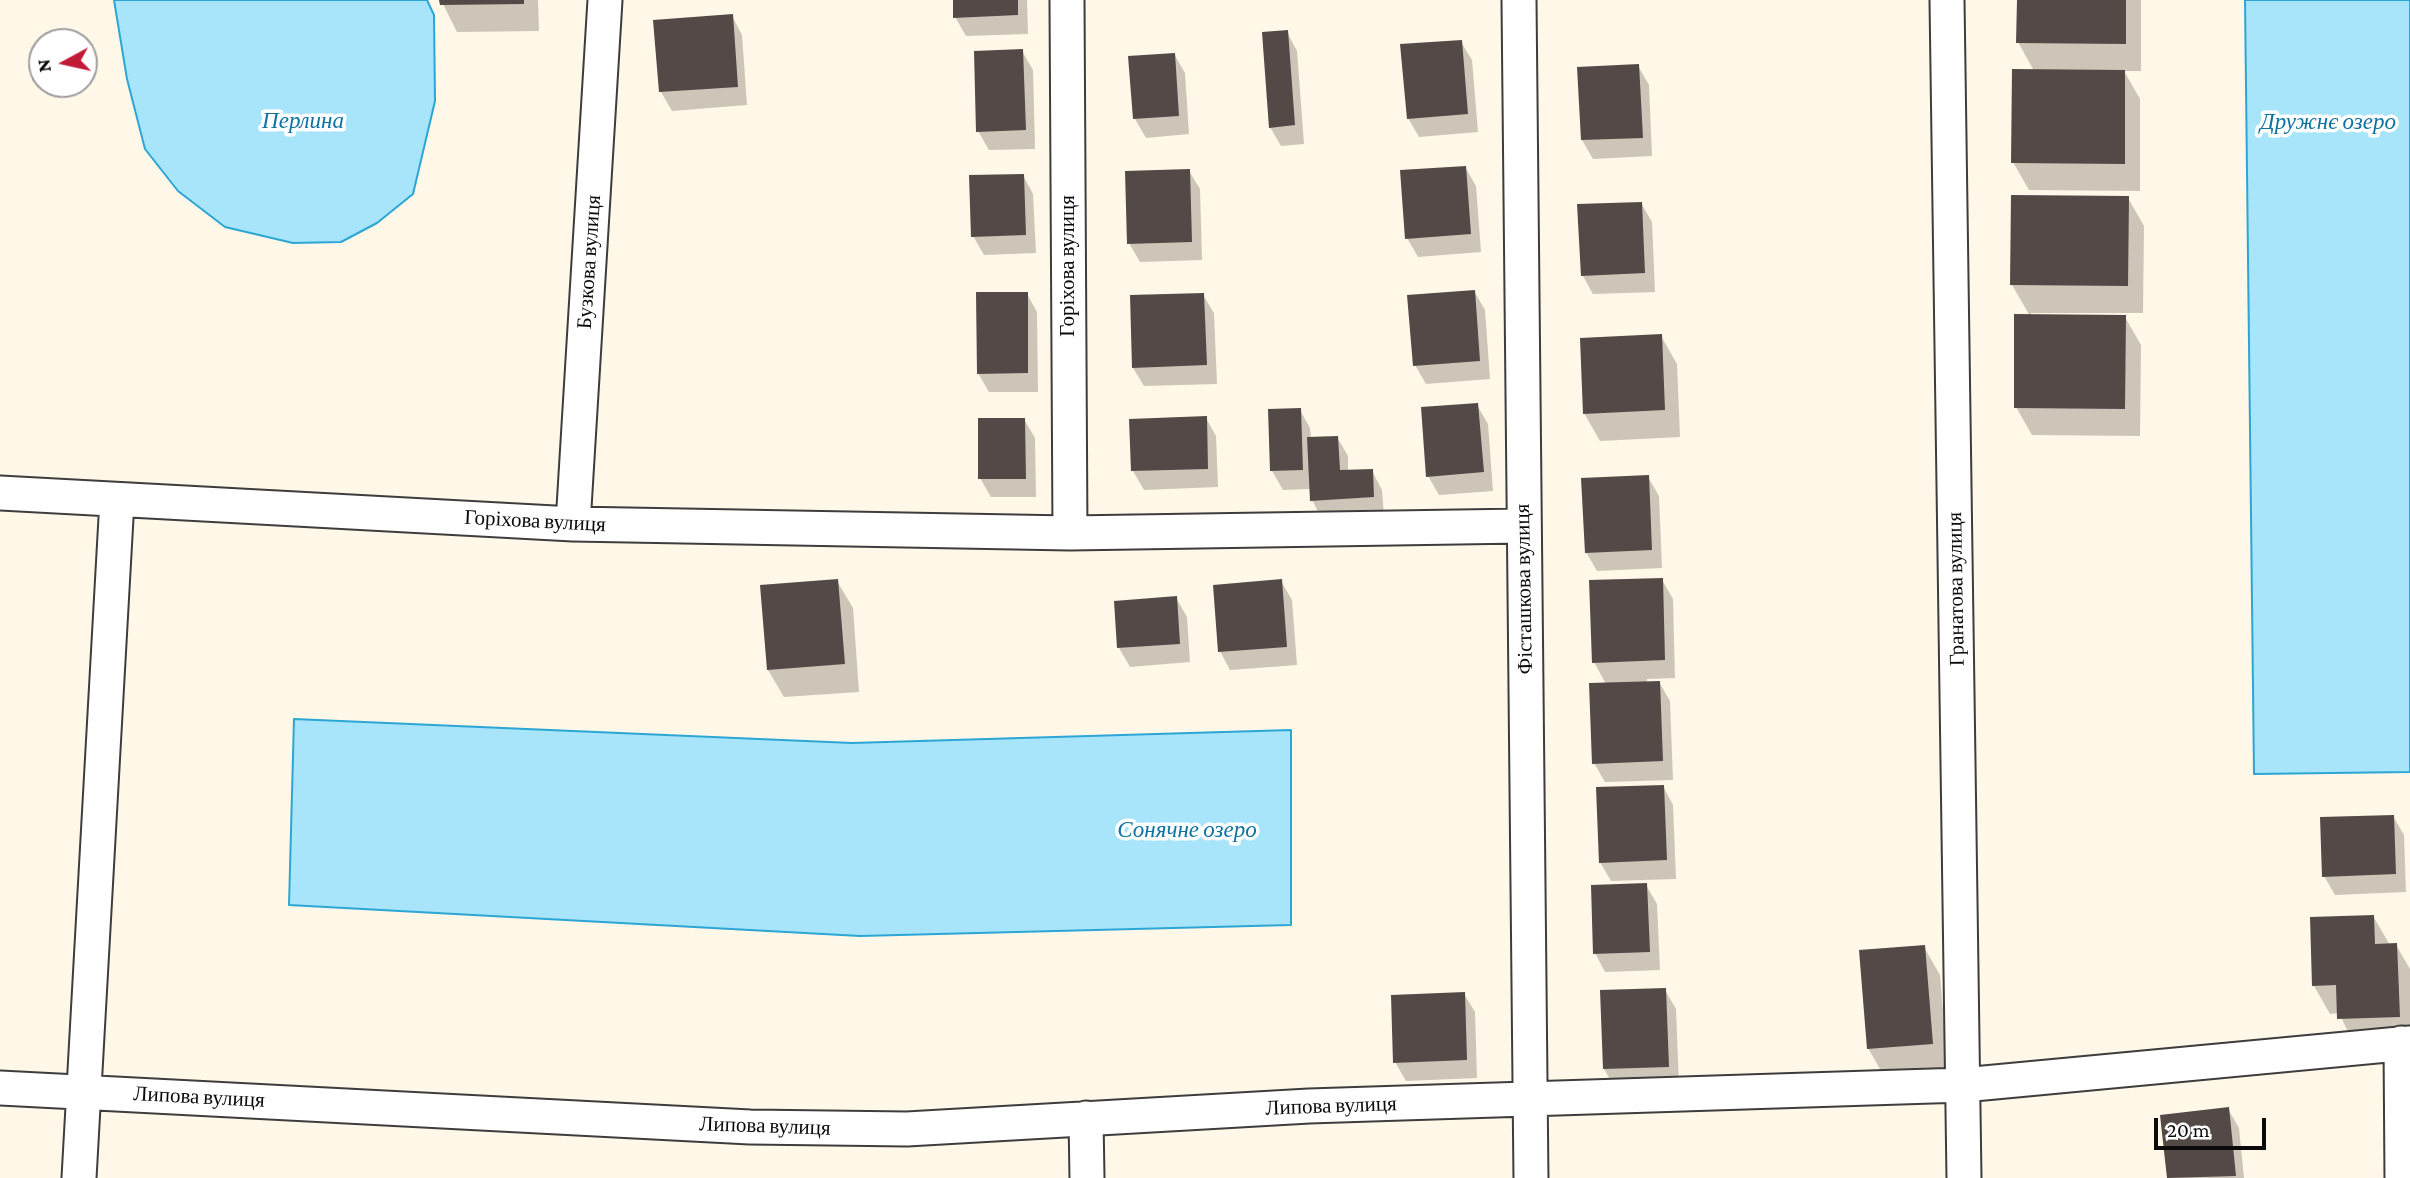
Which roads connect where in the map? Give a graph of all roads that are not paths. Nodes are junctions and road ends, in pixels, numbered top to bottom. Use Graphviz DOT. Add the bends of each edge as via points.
graph roads {
  1 [pos="605,0"];
  2 [pos="1067,0"];
  3 [pos="1519,0"];
  4 [pos="1947,0"];
  5 [pos="0,493"];
  6 [pos="117,500"];
  7 [pos="573,524"];
  8 [pos="1523,526"];
  9 [pos="1070,533"];
  10 [pos="2406,1043"];
  11 [pos="1963,1085"];
  12 [pos="0,1088"];
  13 [pos="84,1091"];
  14 [pos="1530,1100"];
  15 [pos="1086,1118"];
  16 [pos="79,1178"];
  17 [pos="1087,1178"];
  18 [pos="1531,1178"];
  19 [pos="1964,1178"];
  20 [pos="2402,1178"];
  1 -- 7 [label="street, Бузкова вулиця"];
  2 -- 9 [label="street, Горіхова вулиця"];
  3 -- 8 [label="street, Фісташкова вулиця"];
  4 -- 11 [label="street, Гранатова вулиця"];
  5 -- 6 [label="street, Горіхова вулиця"];
  6 -- 7 [label="street, Горіхова вулиця"];
  6 -- 13 [label="street"];
  7 -- 9 [label="street, Горіхова вулиця"];
  8 -- 9 [label="street, Горіхова вулиця"];
  8 -- 14 [label="street, Фісташкова вулиця"];
  10 -- 11 [label="street, Липова вулиця"];
  10 -- 20 [label="street"];
  11 -- 14 [label="street, Липова вулиця"];
  11 -- 19 [label="street, Гранатова вулиця"];
  12 -- 13 [label="street, Липова вулиця"];
  13 -- 15 [label="street, Липова вулиця" via="750,1127 907,1129"];
  13 -- 16 [label="street"];
  14 -- 15 [label="street, Липова вулиця" via="1309,1105"];
  14 -- 18 [label="street, Фісташкова вулиця"];
  15 -- 17 [label="street"];
}
